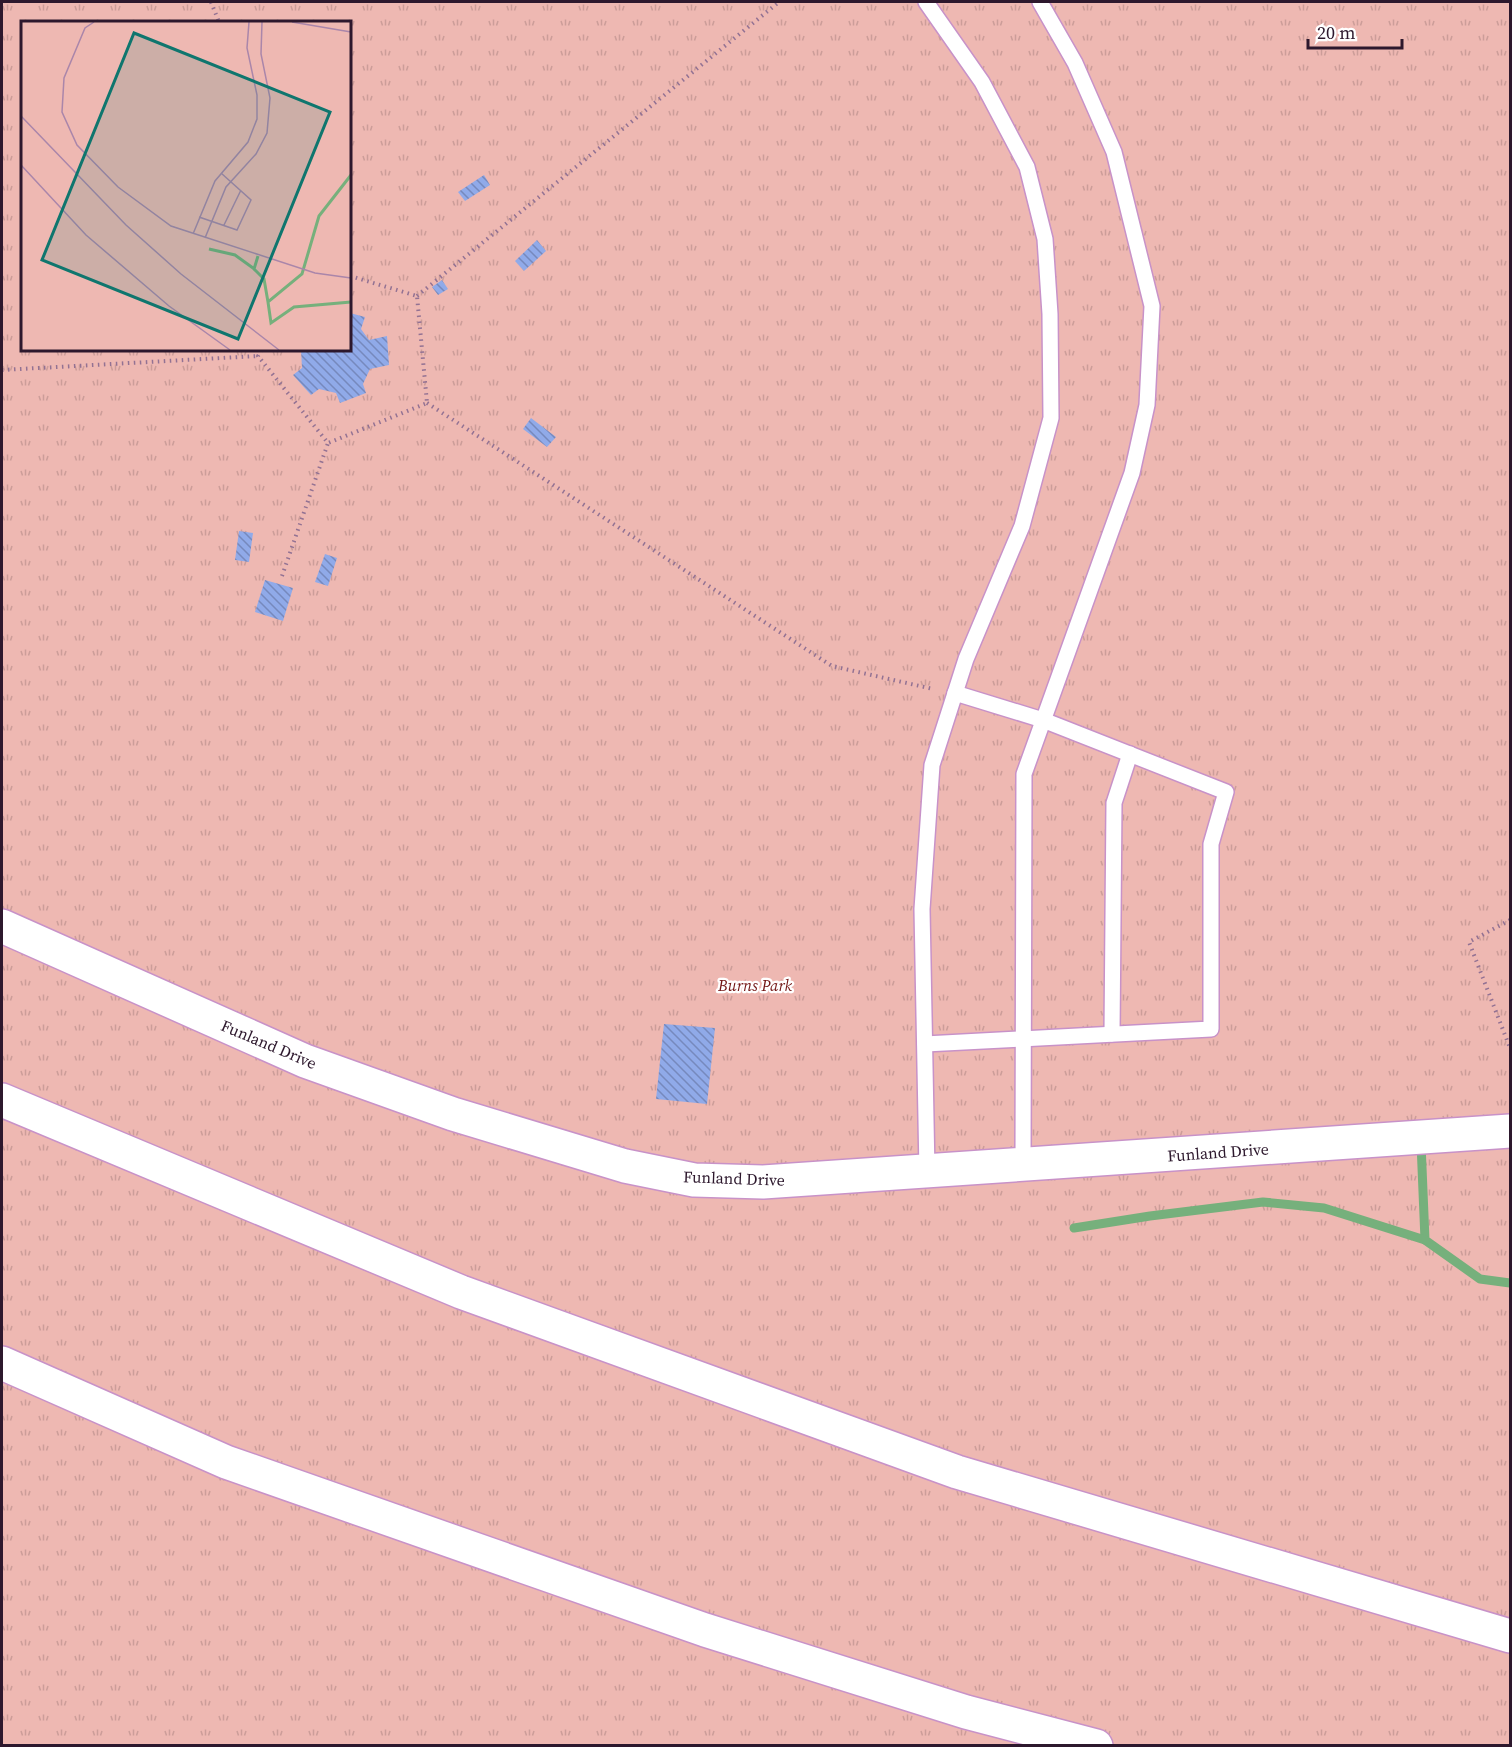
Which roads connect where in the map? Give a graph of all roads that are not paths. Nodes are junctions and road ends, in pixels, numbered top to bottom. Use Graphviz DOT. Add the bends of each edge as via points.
graph roads {
  1 [pos="926,2"];
  2 [pos="1040,2"];
  3 [pos="955,693"];
  4 [pos="1043,720"];
  5 [pos="1130,754"];
  6 [pos="2,926"];
  7 [pos="1112,1034"];
  8 [pos="1022,1039"];
  9 [pos="925,1044"];
  10 [pos="2,1100"];
  11 [pos="1510,1131"];
  12 [pos="1023,1165"];
  13 [pos="927,1172"];
  14 [pos="2,1363"];
  15 [pos="1510,1636"];
  16 [pos="1096,1746"];
  1 -- 3 [label="lane" via="982,82 1027,167 1045,239 1050,314 1052,418 1022,526"];
  2 -- 4 [label="lane" via="1075,63 1114,152 1152,306 1147,405 1132,473"];
  3 -- 4 [label="lane"];
  3 -- 9 [label="lane" via="932,765 922,909"];
  4 -- 5 [label="lane"];
  4 -- 8 [label="lane" via="1024,774"];
  5 -- 7 [label="lane" via="1113,803"];
  5 -- 7 [label="lane" via="1226,792 1211,844 1211,1029"];
  6 -- 13 [label="main road, Funland Drive" via="305,1061 453,1114 626,1166 694,1179 763,1182"];
  7 -- 8 [label="lane"];
  8 -- 9 [label="lane"];
  8 -- 12 [label="lane"];
  9 -- 13 [label="lane"];
  10 -- 15 [label="main road" via="461,1292 946,1468"];
  11 -- 12 [label="main road, Funland Drive"];
  12 -- 13 [label="main road, Funland Drive"];
  14 -- 16 [label="main road" via="226,1462 683,1622 966,1712"];
}
